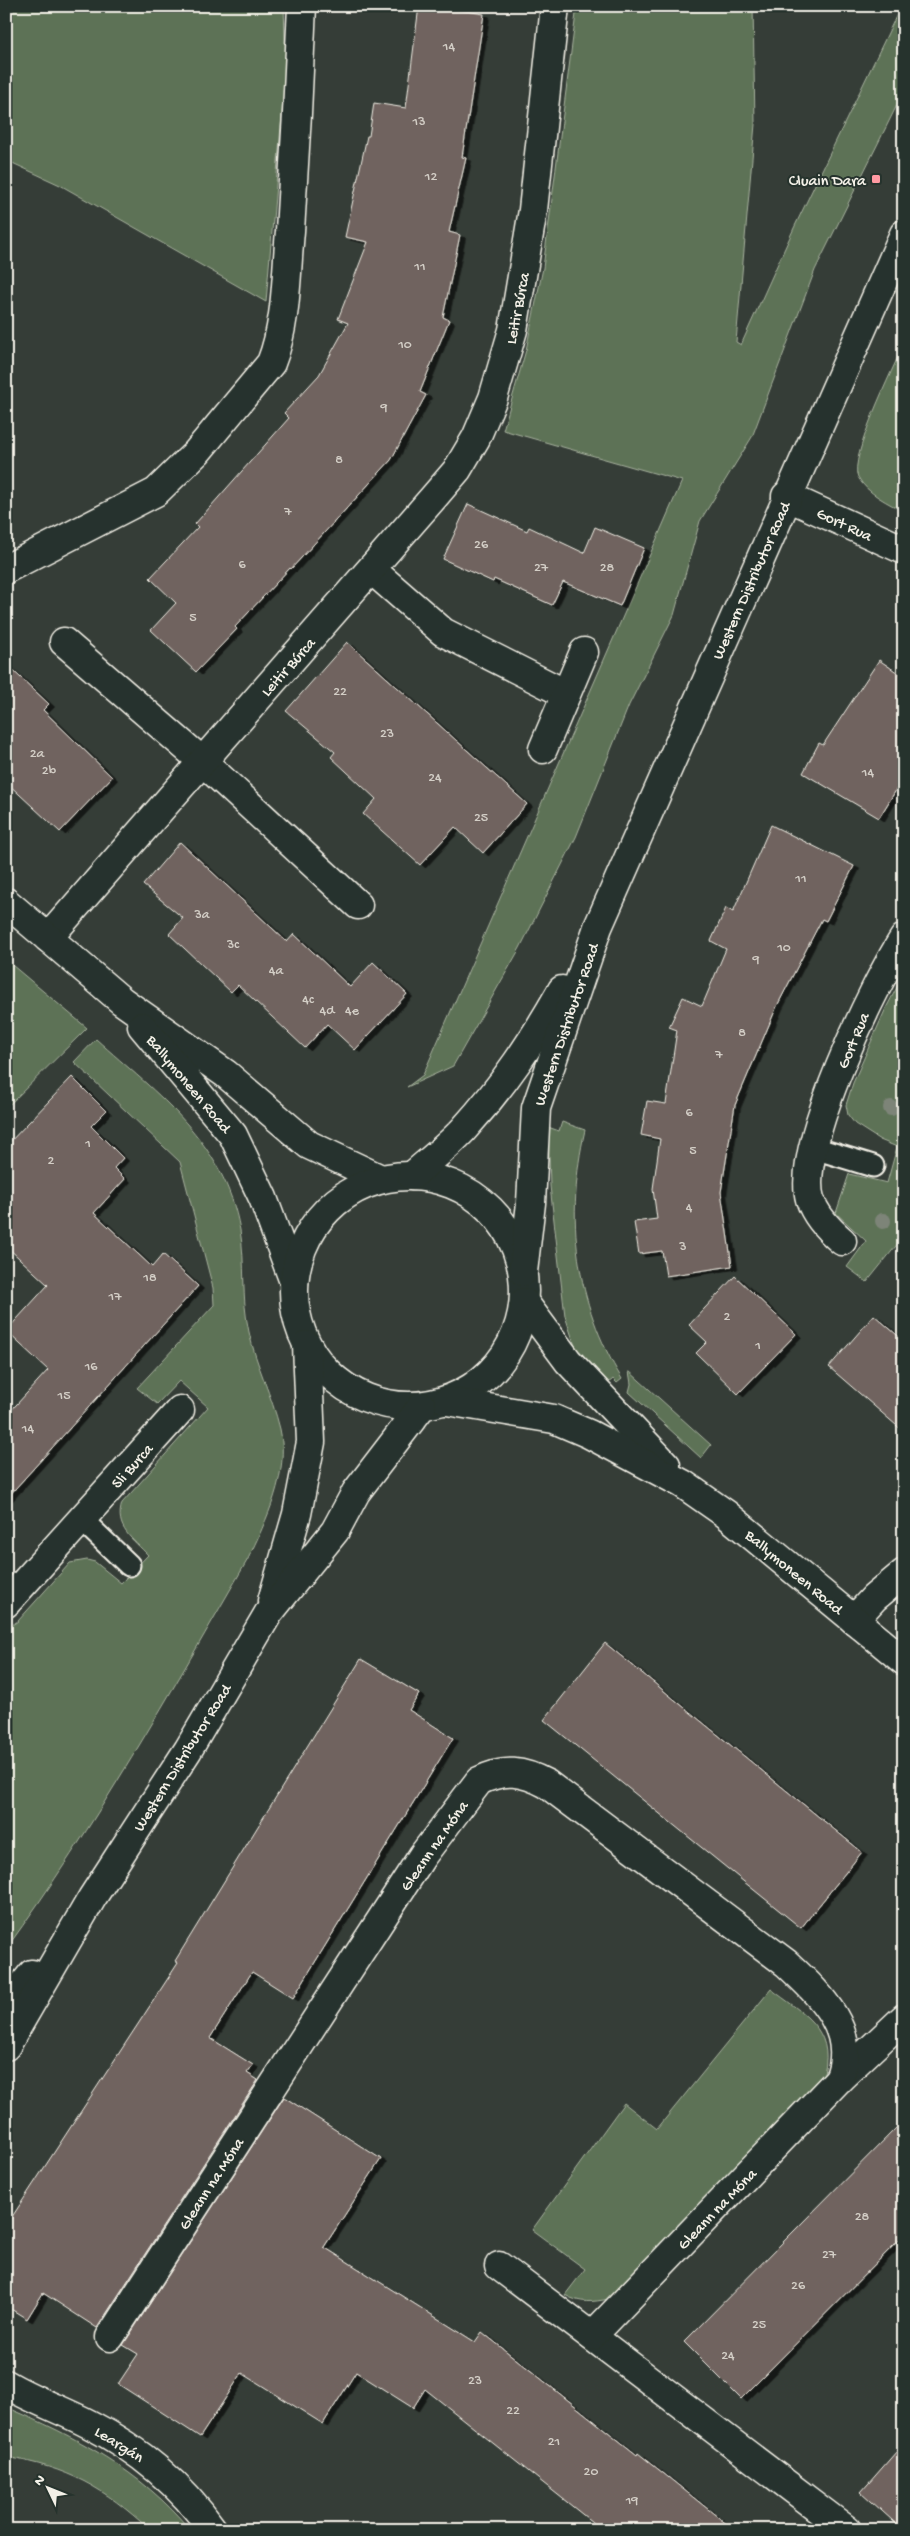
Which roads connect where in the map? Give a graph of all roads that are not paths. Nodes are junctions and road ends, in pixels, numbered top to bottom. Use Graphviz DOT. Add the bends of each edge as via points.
graph roads {
  1 [pos="302,6"];
  2 [pos="555,6"];
  3 [pos="904,234"];
  4 [pos="786,496"];
  5 [pos="904,550"];
  6 [pos="6,568"];
  7 [pos="372,570"];
  8 [pos="64,642"];
  9 [pos="584,652"];
  10 [pos="566,694"];
  11 [pos="544,749"];
  12 [pos="202,761"];
  13 [pos="6,902"];
  14 [pos="358,906"];
  15 [pos="598,926"];
  16 [pos="48,938"];
  17 [pos="904,938"];
  18 [pos="122,1002"];
  19 [pos="814,1148"];
  20 [pos="872,1166"];
  21 [pos="412,1176"];
  22 [pos="381,1179"];
  23 [pos="842,1241"];
  24 [pos="523,1272"];
  25 [pos="294,1282"];
  26 [pos="524,1302"];
  27 [pos="307,1345"];
  28 [pos="434,1404"];
  29 [pos="180,1410"];
  30 [pos="683,1484"];
  31 [pos="82,1520"];
  32 [pos="129,1565"];
  33 [pos="904,1572"];
  34 [pos="6,1603"];
  35 [pos="268,1614"];
  36 [pos="854,1620"];
  37 [pos="904,1661"];
  38 [pos="92,1898"];
  39 [pos="6,2006"];
  40 [pos="904,2018"];
  41 [pos="6,2046"];
  42 [pos="840,2079"];
  43 [pos="499,2266"];
  44 [pos="592,2336"];
  45 [pos="110,2337"];
  46 [pos="6,2384"];
  47 [pos="213,2530"];
  48 [pos="847,2530"];
  1 -- 6 [label="street" via="299,103 286,274 278,346 271,363 197,452 156,492"];
  2 -- 7 [label="street, Leitir Búrca" via="533,210 507,357 493,398 468,452 434,498"];
  3 -- 4 [label="street, Western Distributor Road"];
  4 -- 5 [label="street, Gort Rua"];
  4 -- 15 [label="street, Western Distributor Road"];
  7 -- 10 [label="street" via="443,632"];
  7 -- 12 [label="street, Leitir Búrca"];
  8 -- 12 [label="street"];
  9 -- 10 [label="street"];
  10 -- 11 [label="street"];
  12 -- 14 [label="street"];
  12 -- 16 [label="street, Leitir Búrca"];
  13 -- 16 [label="street, Ballymoneen Road"];
  15 -- 21 [label="street, Western Distributor Road" via="530,1046 498,1090 462,1131"];
  15 -- 24 [label="street, Western Distributor Road" via="536,1108 531,1203"];
  16 -- 18 [label="street, Ballymoneen Road"];
  17 -- 19 [label="street, Gort Rua" via="872,992 844,1055"];
  18 -- 22 [label="street, Ballymoneen Road" via="226,1074 309,1145"];
  18 -- 25 [label="street, Ballymoneen Road" via="233,1135 263,1198"];
  19 -- 20 [label="lane"];
  19 -- 23 [label="street, Gort Rua" via="810,1198 826,1226"];
  21 -- 22 [label="street"];
  21 -- 24 [label="street" via="437,1179 460,1187 486,1204 504,1224 518,1252"];
  22 -- 25 [label="street" via="344,1196 315,1224 300,1254"];
  24 -- 26 [label="street"];
  25 -- 27 [label="street" via="295,1310"];
  26 -- 28 [label="street" via="520,1325 502,1360 483,1380"];
  26 -- 30 [label="street, Ballymoneen Road" via="594,1391"];
  27 -- 28 [label="street, Ballymoneen Road" via="321,1367 352,1391 380,1403"];
  27 -- 35 [label="street, Western Distributor Road" via="311,1442 298,1514"];
  28 -- 30 [label="street, Ballymoneen Road" via="554,1419"];
  28 -- 35 [label="street, Western Distributor Road" via="356,1492 335,1531"];
  29 -- 31 [label="street, Sli Burca"];
  30 -- 36 [label="street, Ballymoneen Road" via="726,1514"];
  31 -- 32 [label="lane"];
  31 -- 34 [label="street, Sli Burca"];
  33 -- 36 [label="street"];
  35 -- 38 [label="street, Western Distributor Road" via="188,1750"];
  36 -- 37 [label="street, Ballymoneen Road"];
  38 -- 39 [label="street, Western Distributor Road"];
  38 -- 41 [label="street, Western Distributor Road"];
  40 -- 42 [label="street, Gleann na Móna"];
  42 -- 44 [label="street, Gleann na Móna"];
  42 -- 45 [label="street, Gleann na Móna" via="846,2063 845,2045 839,2028 816,1991 786,1963 548,1784 519,1772 503,1771 490,1775 479,1781 423,1855"];
  43 -- 44 [label="street"];
  44 -- 48 [label="street"];
  46 -- 47 [label="street, Leargán" via="88,2424 137,2453 184,2494"];
}
